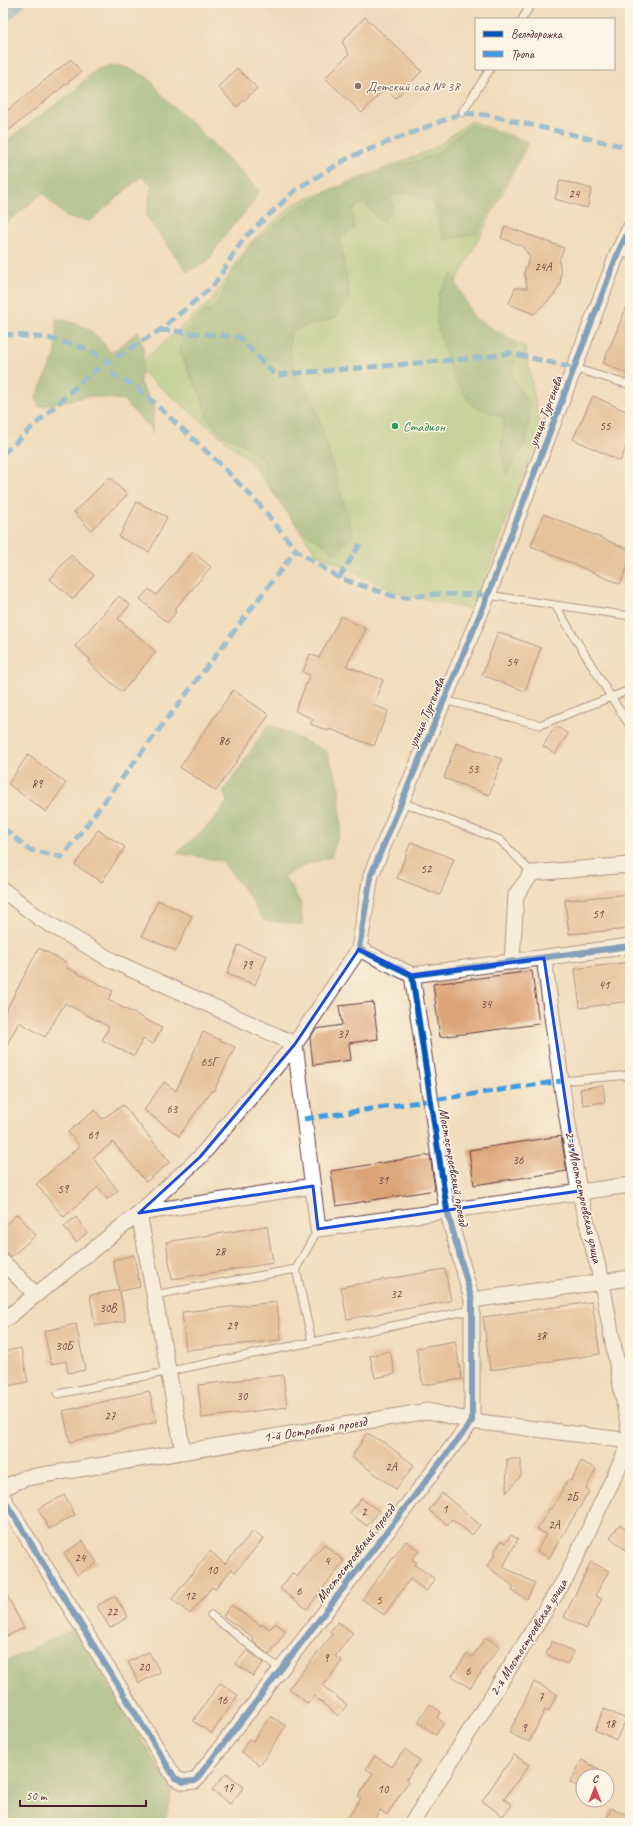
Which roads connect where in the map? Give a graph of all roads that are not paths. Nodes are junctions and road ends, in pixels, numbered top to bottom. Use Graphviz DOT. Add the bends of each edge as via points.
graph roads {
  1 [pos="532,3"];
  2 [pos="523,18"];
  3 [pos="489,70"];
  4 [pos="462,113"];
  5 [pos="630,228"];
  6 [pos="624,253"];
  7 [pos="574,368"];
  8 [pos="630,385"];
  9 [pos="488,595"];
  10 [pos="555,605"];
  11 [pos="630,616"];
  12 [pos="630,690"];
  13 [pos="611,697"];
  14 [pos="444,700"];
  15 [pos="630,726"];
  16 [pos="402,802"];
  17 [pos="630,865"];
  18 [pos="532,873"];
  19 [pos="3,890"];
  20 [pos="630,946"];
  21 [pos="359,949"];
  22 [pos="544,958"];
  23 [pos="512,962"];
  24 [pos="412,975"];
  25 [pos="294,1044"];
  26 [pos="630,1075"];
  27 [pos="561,1081"];
  28 [pos="630,1185"];
  29 [pos="313,1186"];
  30 [pos="580,1191"];
  31 [pos="447,1210"];
  32 [pos="139,1213"];
  33 [pos="318,1229"];
  34 [pos="3,1262"];
  35 [pos="296,1269"];
  36 [pos="630,1278"];
  37 [pos="602,1283"];
  38 [pos="36,1295"];
  39 [pos="154,1295"];
  40 [pos="472,1305"];
  41 [pos="3,1321"];
  42 [pos="312,1342"];
  43 [pos="168,1371"];
  44 [pos="58,1394"];
  45 [pos="472,1421"];
  46 [pos="630,1435"];
  47 [pos="630,1442"];
  48 [pos="183,1451"];
  49 [pos="3,1488"];
  50 [pos="3,1498"];
  51 [pos="211,1616"];
  52 [pos="281,1670"];
  53 [pos="412,1823"];
  1 -- 2 [label="lane"];
  3 -- 4 [label="lane"];
  5 -- 6 [label="street, улица Тургенева"];
  6 -- 7 [label="street, улица Тургенева"];
  7 -- 8 [label="lane"];
  7 -- 9 [label="street, улица Тургенева"];
  9 -- 10 [label="lane"];
  9 -- 14 [label="street, улица Тургенева"];
  10 -- 11 [label="lane"];
  10 -- 13 [label="lane"];
  12 -- 13 [label="lane"];
  13 -- 14 [label="lane" via="540,725"];
  13 -- 15 [label="lane"];
  14 -- 16 [label="street, улица Тургенева"];
  16 -- 18 [label="lane" via="500,840"];
  16 -- 21 [label="street, улица Тургенева" via="371,875"];
  17 -- 18 [label="street"];
  18 -- 23 [label="street" via="516,895"];
  19 -- 25 [label="street" via="40,918 113,961"];
  20 -- 22 [label="street"];
  21 -- 24 [label="street"];
  21 -- 25 [label="street"];
  22 -- 23 [label="street"];
  22 -- 27 [label="street, 2-я Мостостроевская улица"];
  23 -- 24 [label="street"];
  24 -- 31 [label="street, Мостостроевский проезд"];
  25 -- 29 [label="street"];
  25 -- 32 [label="street" via="200,1157"];
  26 -- 27 [label="lane"];
  27 -- 30 [label="street, 2-я Мостостроевская улица"];
  28 -- 30 [label="street"];
  29 -- 32 [label="street"];
  29 -- 33 [label="street"];
  30 -- 31 [label="street"];
  30 -- 37 [label="street, 2-я Мостостроевская улица"];
  31 -- 33 [label="street"];
  31 -- 40 [label="street, Мостостроевский проезд"];
  32 -- 38 [label="street"];
  32 -- 39 [label="street"];
  33 -- 35 [label="lane"];
  34 -- 38 [label="street"];
  35 -- 39 [label="lane"];
  35 -- 42 [label="lane"];
  36 -- 37 [label="street"];
  37 -- 40 [label="street"];
  37 -- 46 [label="street, 2-я Мостостроевская улица"];
  38 -- 41 [label="street"];
  39 -- 43 [label="street"];
  40 -- 42 [label="lane"];
  40 -- 45 [label="street, Мостостроевский проезд"];
  42 -- 43 [label="lane"];
  43 -- 44 [label="lane"];
  43 -- 48 [label="street"];
  45 -- 47 [label="street, 1-й Островной проезд"];
  45 -- 48 [label="street, 1-й Островной проезд" via="428,1411"];
  45 -- 52 [label="street, Мостостроевский проезд"];
  47 -- 53 [label="street, 2-я Мостостроевская улица" via="566,1576"];
  48 -- 49 [label="street, 1-й Островной проезд" via="25,1478"];
  50 -- 52 [label="street, Мостостроевский проезд" via="175,1778 184,1782 195,1781"];
  51 -- 52 [label="lane"];
}
